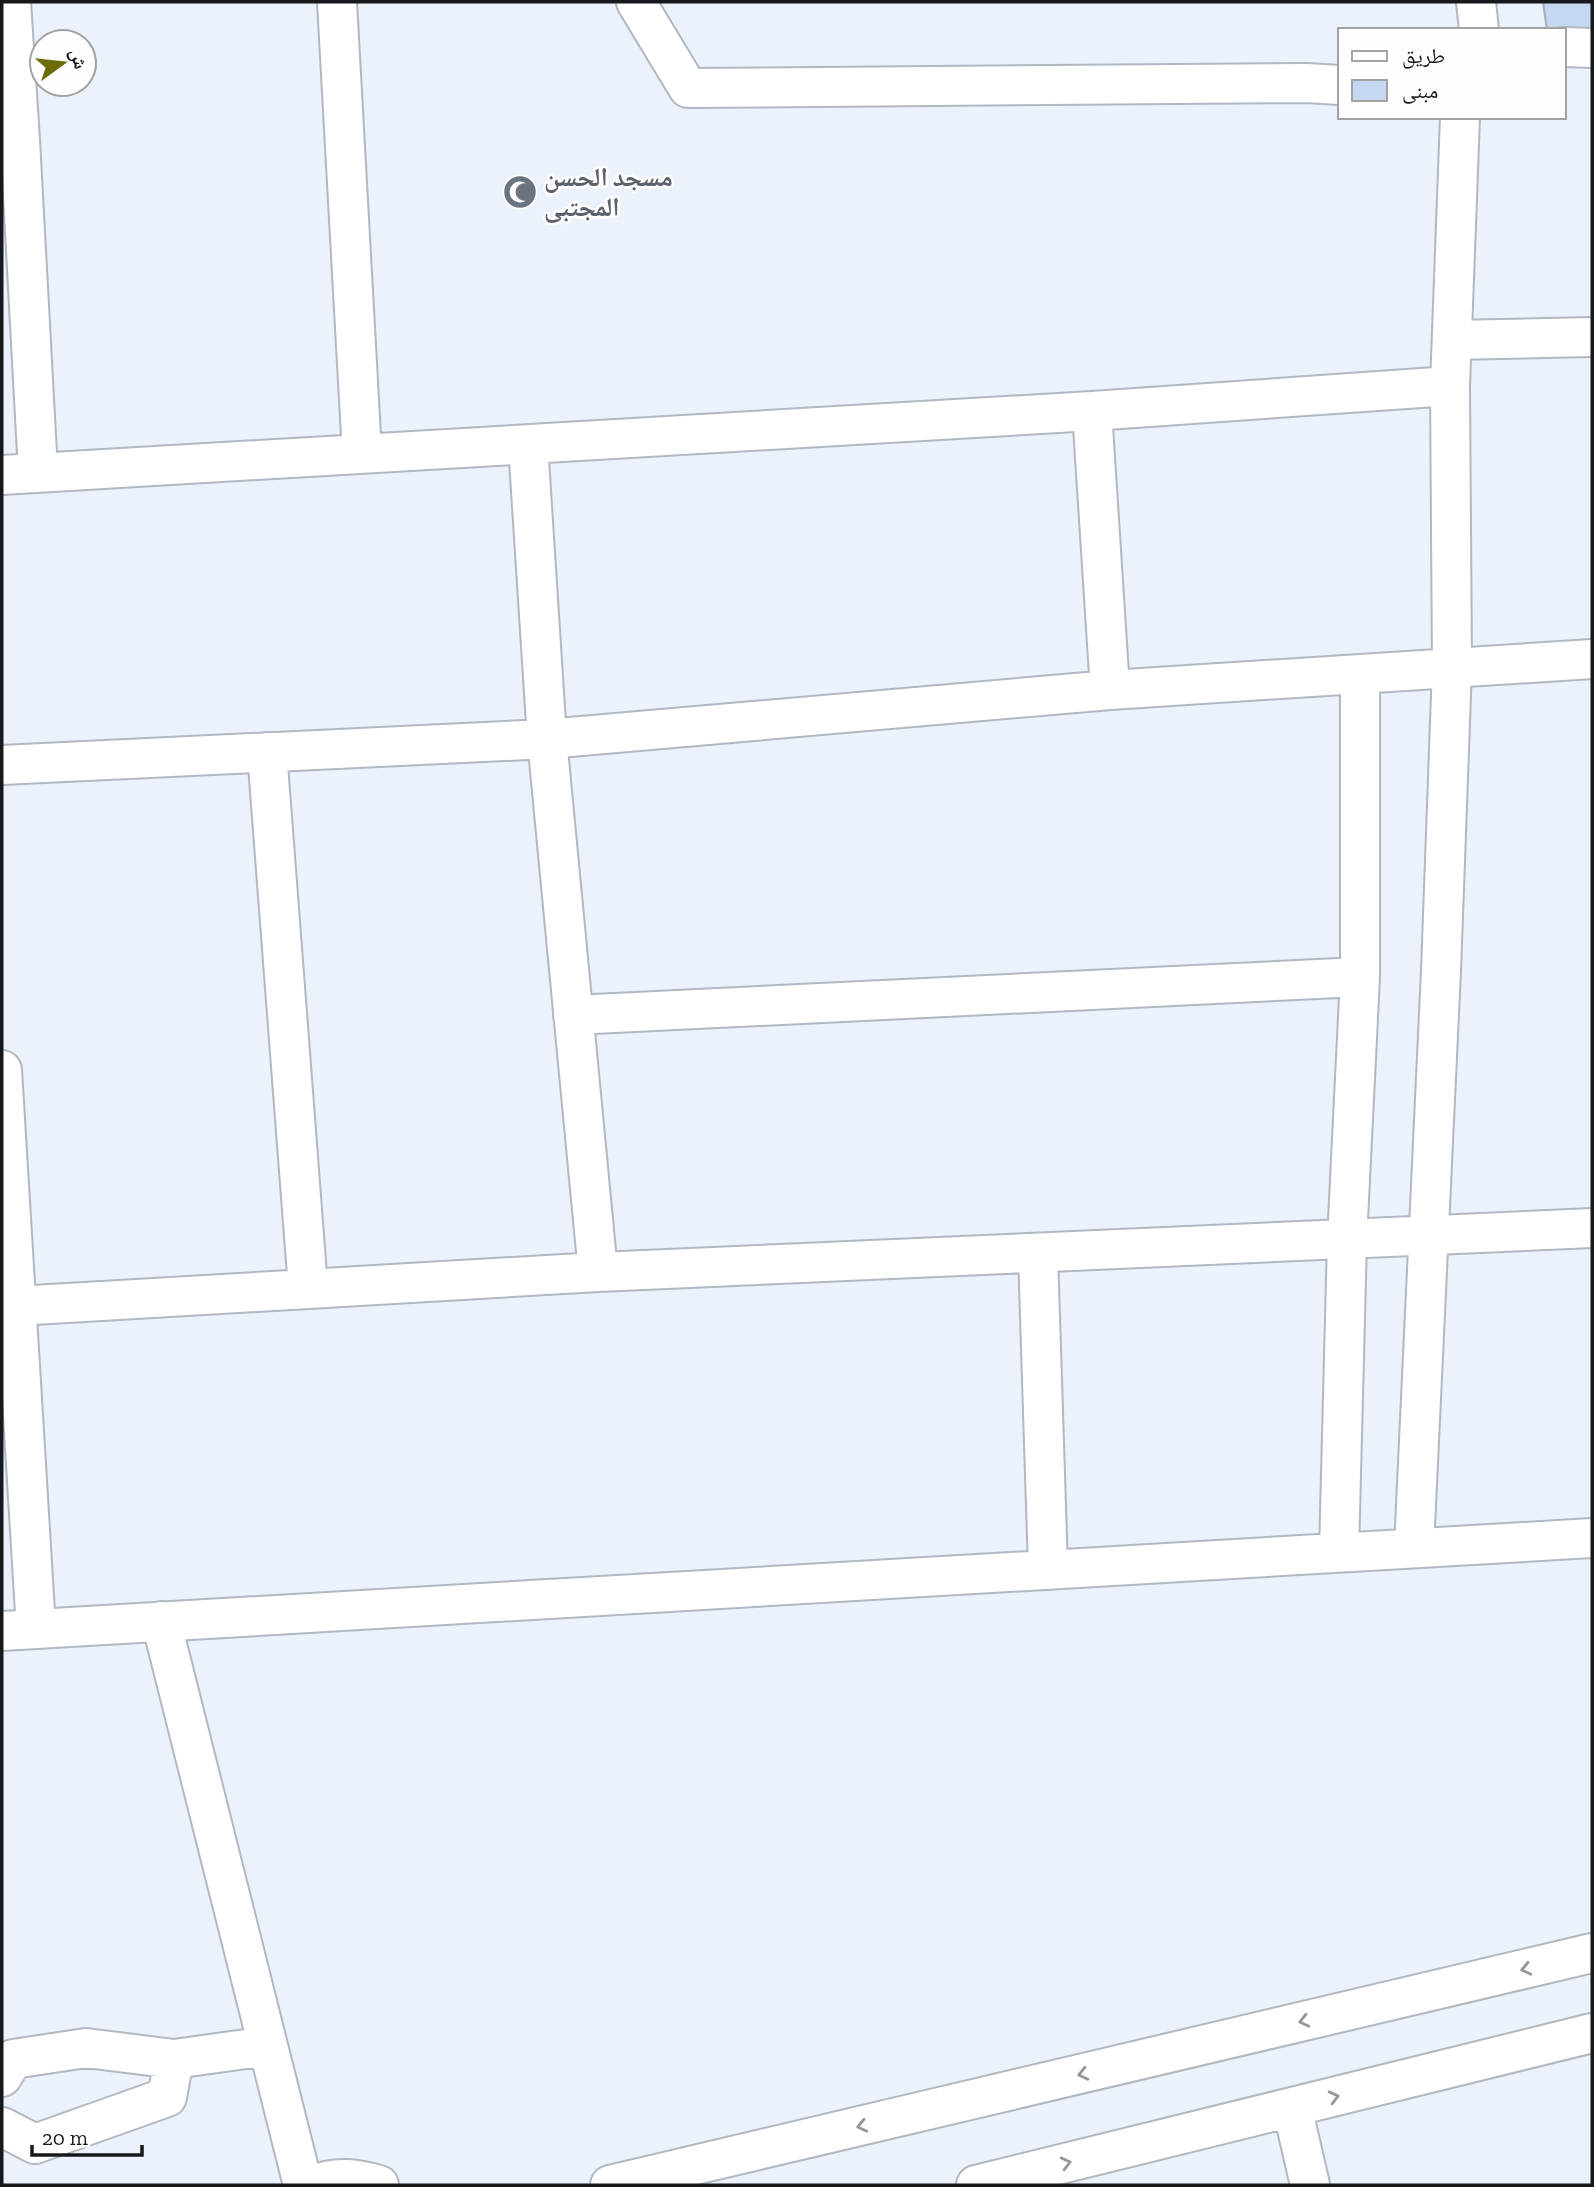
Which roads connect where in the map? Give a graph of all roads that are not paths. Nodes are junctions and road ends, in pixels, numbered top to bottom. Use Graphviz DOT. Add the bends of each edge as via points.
graph roads {
  1 [pos="11,2"];
  2 [pos="337,2"];
  3 [pos="636,2"];
  4 [pos="1476,2"];
  5 [pos="1479,28"];
  6 [pos="1566,47"];
  7 [pos="1592,47"];
  8 [pos="1338,85"];
  9 [pos="1460,119"];
  10 [pos="11,141"];
  11 [pos="1592,337"];
  12 [pos="1452,340"];
  13 [pos="1450,386"];
  14 [pos="1092,411"];
  15 [pos="528,444"];
  16 [pos="362,454"];
  17 [pos="20,473"];
  18 [pos="1592,659"];
  19 [pos="1452,667"];
  20 [pos="1360,674"];
  21 [pos="1110,690"];
  22 [pos="547,739"];
  23 [pos="267,752"];
  24 [pos="2,765"];
  25 [pos="1360,977"];
  26 [pos="573,1015"];
  27 [pos="2,1070"];
  28 [pos="1592,1228"];
  29 [pos="1428,1236"];
  30 [pos="1348,1240"];
  31 [pos="1038,1253"];
  32 [pos="598,1272"];
  33 [pos="309,1288"];
  34 [pos="16,1306"];
  35 [pos="1592,1538"];
  36 [pos="1414,1548"];
  37 [pos="1339,1552"];
  38 [pos="1048,1570"];
  39 [pos="161,1621"];
  40 [pos="19,1630"];
  41 [pos="1592,1954"];
  42 [pos="1592,2033"];
  43 [pos="268,2046"];
  44 [pos="174,2059"];
  45 [pos="2,2077"];
  46 [pos="1292,2107"];
  47 [pos="2,2127"];
  48 [pos="997,2183"];
  49 [pos="303,2185"];
  50 [pos="313,2185"];
  51 [pos="379,2185"];
  52 [pos="610,2185"];
  53 [pos="1310,2185"];
  1 -- 10 [label="street"];
  2 -- 16 [label="street"];
  3 -- 8 [label="street" via="688,88"];
  4 -- 5 [label="street"];
  6 -- 7 [label="street"];
  9 -- 12 [label="street"];
  10 -- 17 [label="street"];
  11 -- 12 [label="street"];
  12 -- 13 [label="street"];
  13 -- 14 [label="street"];
  13 -- 19 [label="street"];
  14 -- 15 [label="street"];
  14 -- 21 [label="street"];
  15 -- 16 [label="street"];
  15 -- 22 [label="street"];
  16 -- 17 [label="street"];
  18 -- 19 [label="street"];
  19 -- 20 [label="street"];
  19 -- 29 [label="street"];
  20 -- 21 [label="street"];
  20 -- 25 [label="street"];
  21 -- 22 [label="street"];
  22 -- 23 [label="street"];
  22 -- 26 [label="street"];
  23 -- 24 [label="street"];
  23 -- 33 [label="street"];
  25 -- 26 [label="street"];
  25 -- 30 [label="street"];
  26 -- 32 [label="street"];
  27 -- 34 [label="street"];
  28 -- 29 [label="street"];
  29 -- 30 [label="street"];
  29 -- 36 [label="street"];
  30 -- 31 [label="street"];
  30 -- 37 [label="street"];
  31 -- 32 [label="street"];
  31 -- 38 [label="street"];
  32 -- 33 [label="street"];
  33 -- 34 [label="street"];
  34 -- 40 [label="street"];
  35 -- 36 [label="street"];
  36 -- 37 [label="street"];
  37 -- 38 [label="street"];
  38 -- 39 [label="street"];
  39 -- 40 [label="street"];
  39 -- 43 [label="street"];
  41 -- 52 [label="street, one-way"];
  46 -- 42 [label="street, one-way"];
  43 -- 44 [label="street"];
  43 -- 49 [label="street"];
  44 -- 45 [label="street" via="86,2048 13,2059"];
  44 -- 47 [label="street" via="167,2097 34,2144"];
  48 -- 46 [label="street, one-way"];
  46 -- 53 [label="street"];
  50 -- 51 [label="street" via="343,2178"];
}
